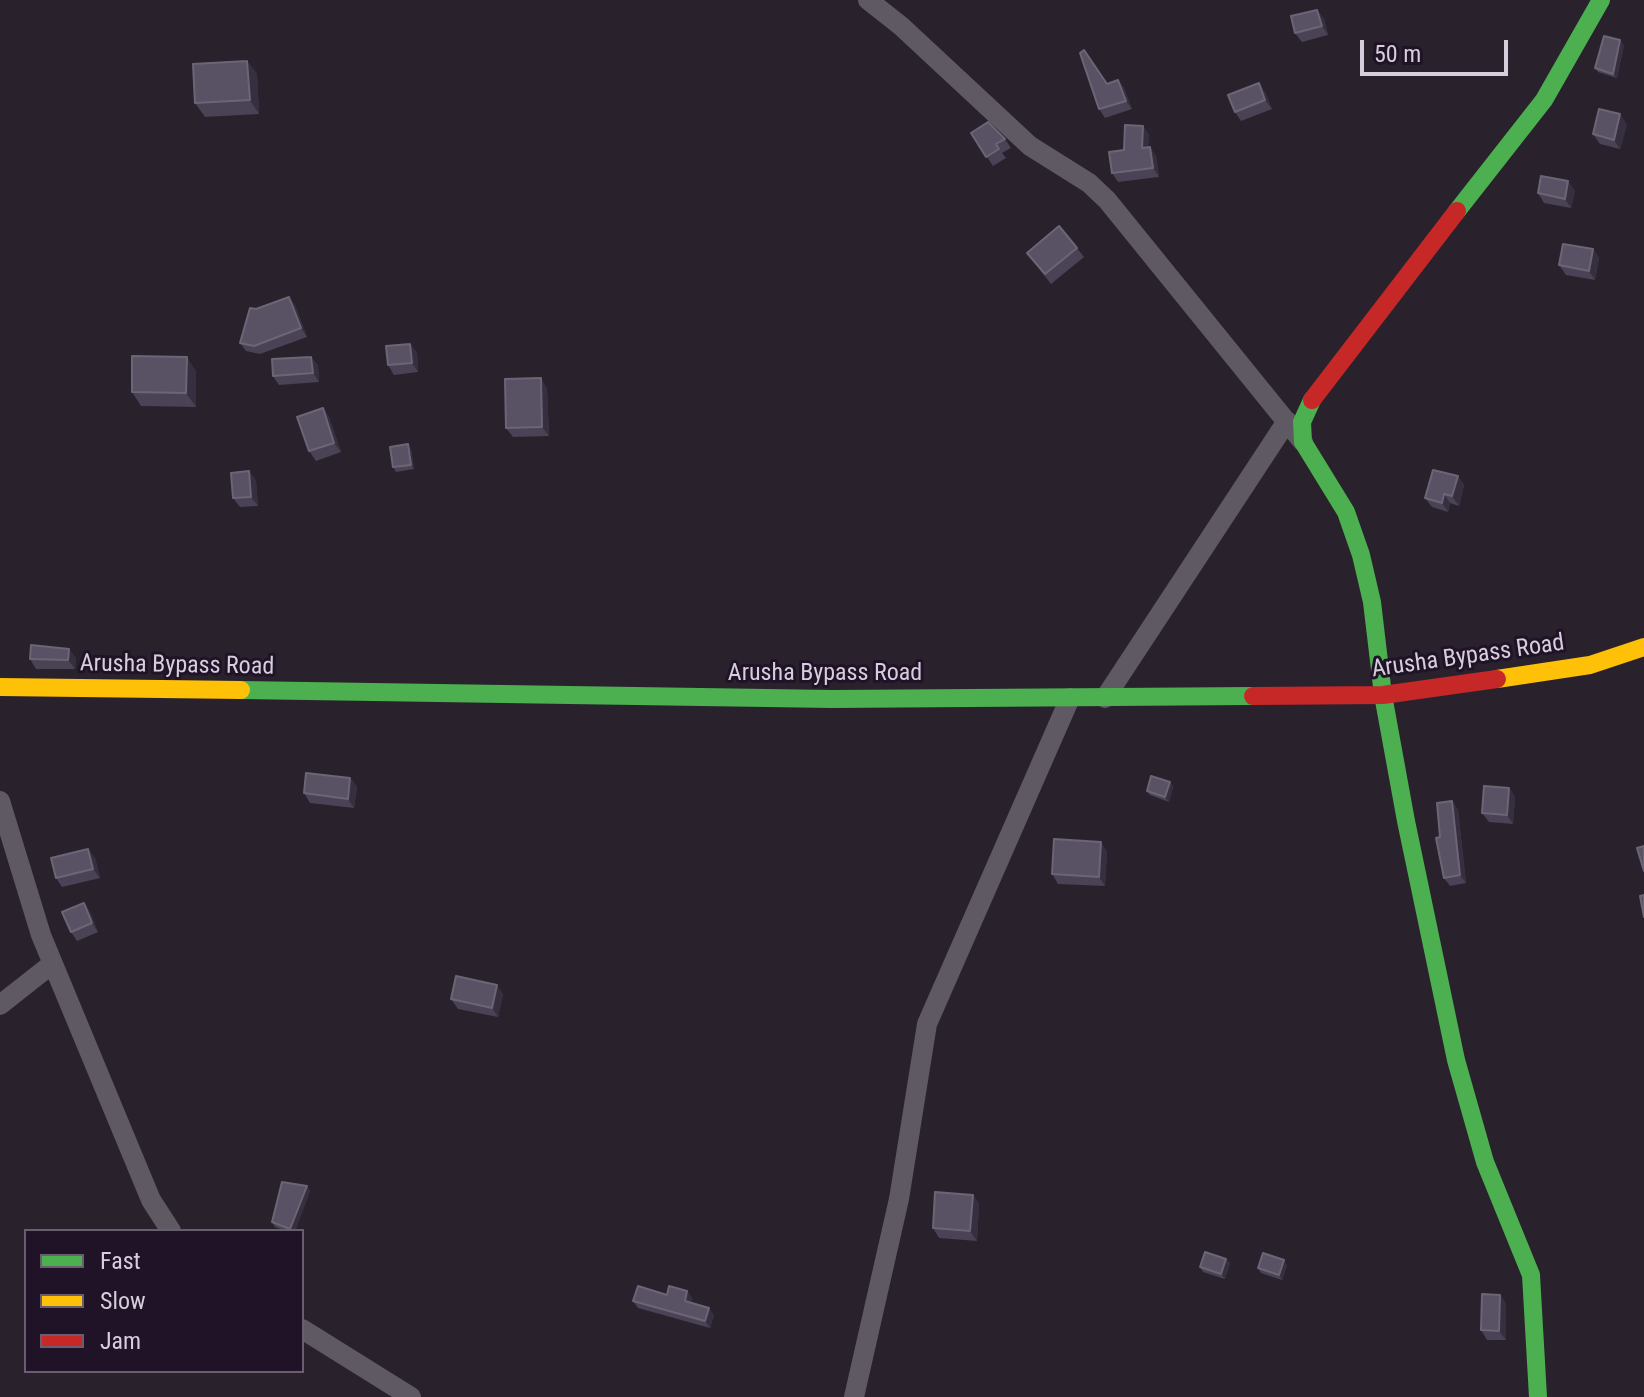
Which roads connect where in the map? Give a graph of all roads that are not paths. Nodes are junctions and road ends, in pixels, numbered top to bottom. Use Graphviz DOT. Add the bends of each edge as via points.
graph roads {
  1 [pos="868,0"];
  2 [pos="1601,0"];
  3 [pos="1287,421"];
  4 [pos="1303,442"];
  5 [pos="1644,647"];
  6 [pos="0,687"];
  7 [pos="1383,695"];
  8 [pos="1070,698"];
  9 [pos="1105,698"];
  10 [pos="0,801"];
  11 [pos="52,964"];
  12 [pos="0,1005"];
  13 [pos="170,1229"];
  14 [pos="304,1330"];
  15 [pos="411,1397"];
  16 [pos="854,1397"];
  17 [pos="1538,1397"];
  1 -- 3 [label="street" via="1030,146 1107,200"];
  2 -- 4 [label="main road" via="1544,100 1305,410"];
  3 -- 4 [label="street"];
  3 -- 9 [label="street"];
  4 -- 7 [label="main road" via="1346,512 1361,555"];
  5 -- 7 [label="main road, Arusha Bypass Road" via="1590,665"];
  6 -- 8 [label="main road, Arusha Bypass Road"];
  7 -- 9 [label="main road, Arusha Bypass Road"];
  7 -- 17 [label="main road" via="1469,1112 1531,1275"];
  8 -- 9 [label="main road, Arusha Bypass Road"];
  8 -- 16 [label="street" via="927,1024 899,1199"];
  10 -- 11 [label="street"];
  11 -- 12 [label="street"];
  11 -- 13 [label="street" via="151,1200"];
  14 -- 15 [label="street"];
}
